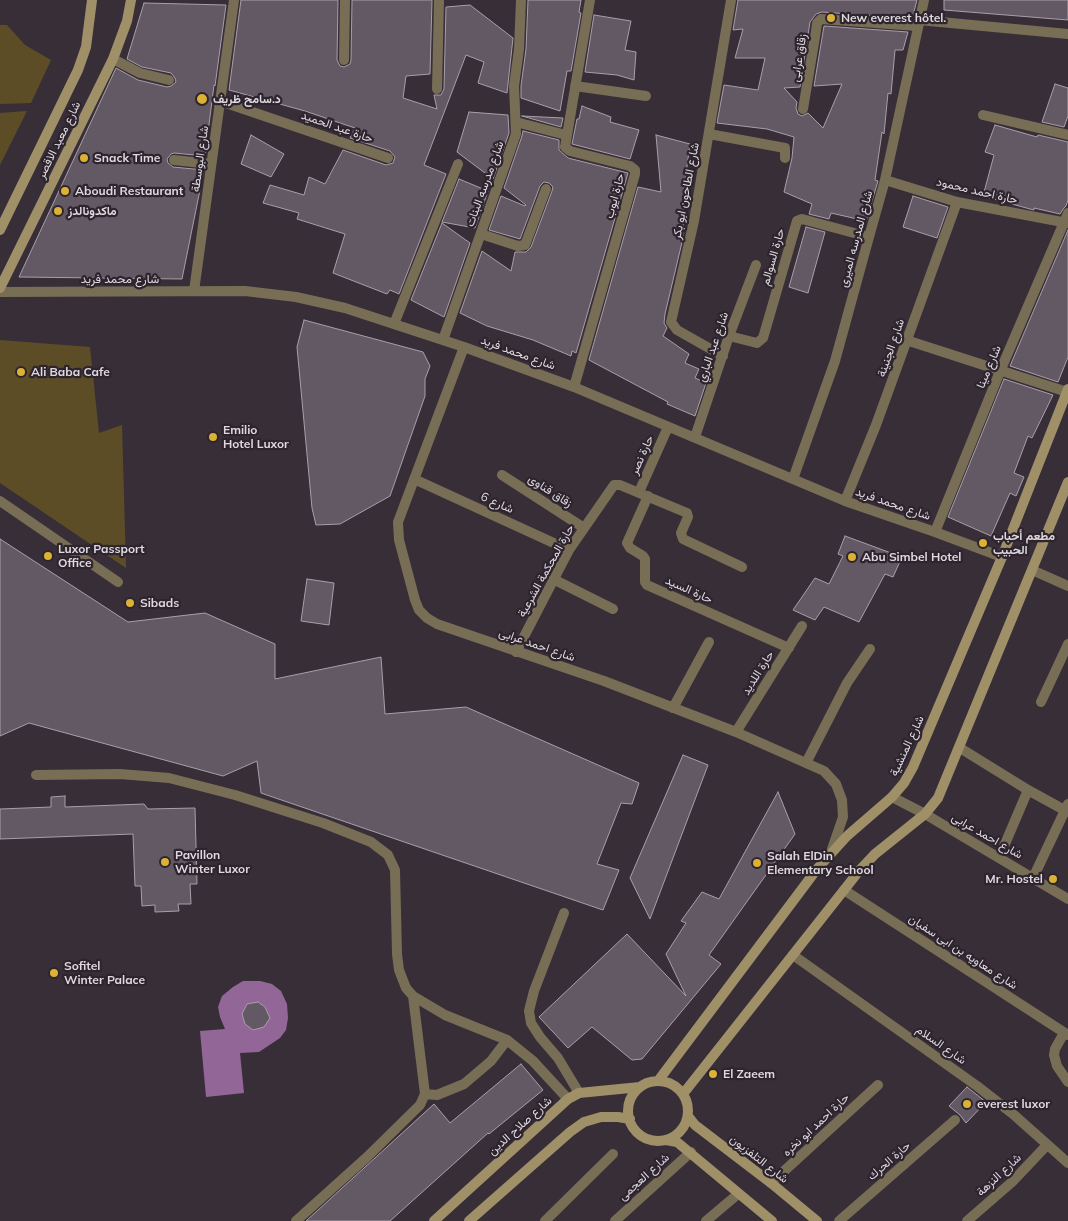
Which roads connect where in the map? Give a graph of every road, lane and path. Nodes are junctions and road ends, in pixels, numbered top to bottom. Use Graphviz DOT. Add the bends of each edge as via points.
graph roads {
  1 [pos="92,0"];
  2 [pos="131,0"];
  3 [pos="234,0"];
  4 [pos="345,0"];
  5 [pos="439,0"];
  6 [pos="521,0"];
  7 [pos="590,0"];
  8 [pos="731,0"];
  9 [pos="924,0"];
  10 [pos="918,23"];
  11 [pos="1068,34"];
  12 [pos="113,59"];
  13 [pos="344,60"];
  14 [pos="169,80"];
  15 [pos="575,86"];
  16 [pos="437,89"];
  17 [pos="646,96"];
  18 [pos="220,101"];
  19 [pos="803,109"];
  20 [pos="983,115"];
  21 [pos="516,122"];
  22 [pos="709,134"];
  23 [pos="566,135"];
  24 [pos="1068,135"];
  25 [pos="388,158"];
  26 [pos="785,158"];
  27 [pos="174,160"];
  28 [pos="211,164"];
  29 [pos="458,164"];
  30 [pos="885,180"];
  31 [pos="546,190"];
  32 [pos="957,202"];
  33 [pos="1067,219"];
  34 [pos="0,230"];
  35 [pos="480,234"];
  36 [pos="869,237"];
  37 [pos="756,265"];
  38 [pos="0,290"];
  39 [pos="194,291"];
  40 [pos="394,324"];
  41 [pos="729,336"];
  42 [pos="442,340"];
  43 [pos="906,340"];
  44 [pos="464,347"];
  45 [pos="724,356"];
  46 [pos="1001,369"];
  47 [pos="574,386"];
  48 [pos="1067,390"];
  49 [pos="668,428"];
  50 [pos="695,437"];
  51 [pos="502,475"];
  52 [pos="414,479"];
  53 [pos="793,479"];
  54 [pos="1068,482"];
  55 [pos="644,494"];
  56 [pos="845,501"];
  57 [pos="0,502"];
  58 [pos="584,528"];
  59 [pos="935,532"];
  60 [pos="569,550"];
  61 [pos="1002,558"];
  62 [pos="742,567"];
  63 [pos="1032,570"];
  64 [pos="554,579"];
  65 [pos="118,582"];
  66 [pos="1068,586"];
  67 [pos="613,609"];
  68 [pos="802,626"];
  69 [pos="709,642"];
  70 [pos="1068,644"];
  71 [pos="789,648"];
  72 [pos="870,649"];
  73 [pos="516,652"];
  74 [pos="1041,702"];
  75 [pos="673,708"];
  76 [pos="736,732"];
  77 [pos="960,748"];
  78 [pos="806,763"];
  79 [pos="36,775"];
  80 [pos="1028,790"];
  81 [pos="892,797"];
  82 [pos="1067,809"];
  83 [pos="925,814"];
  84 [pos="832,852"];
  85 [pos="999,858"];
  86 [pos="1034,878"];
  87 [pos="844,890"];
  88 [pos="1068,899"];
  89 [pos="564,913"];
  90 [pos="793,955"];
  91 [pos="413,996"];
  92 [pos="1066,1034"];
  93 [pos="508,1040"];
  94 [pos="658,1081"];
  95 [pos="1068,1082"];
  96 [pos="878,1085"];
  97 [pos="640,1087"];
  98 [pos="579,1093"];
  99 [pos="425,1094"];
  100 [pos="683,1094"];
  101 [pos="568,1099"];
  102 [pos="688,1116"];
  103 [pos="630,1120"];
  104 [pos="955,1120"];
  105 [pos="666,1140"];
  106 [pos="1047,1145"];
  107 [pos="691,1152"];
  108 [pos="613,1154"];
  109 [pos="1068,1163"];
  110 [pos="771,1183"];
  111 [pos="738,1194"];
  112 [pos="296,1221"];
  113 [pos="434,1221"];
  114 [pos="469,1221"];
  115 [pos="545,1221"];
  116 [pos="615,1221"];
  117 [pos="706,1221"];
  118 [pos="772,1221"];
  119 [pos="817,1221"];
  120 [pos="839,1221"];
  121 [pos="967,1221"];
  1 -- 34 [label="main road, شارع معبد الاقصر" via="86,47 78,70"];
  2 -- 12 [label="main road, شارع معبد الاقصر"];
  3 -- 18 [label="street, شارع البوسطة"];
  4 -- 13 [label="street"];
  5 -- 16 [label="street"];
  6 -- 21 [label="street, شارع مدرسه البنات" via="514,86"];
  7 -- 15 [label="street"];
  8 -- 22 [label="street, شارع الطاحون ابو بكر"];
  9 -- 10 [label="street, شارع المدرسه الميرى"];
  10 -- 11 [label="street"];
  10 -- 19 [label="street, زقاق عرابى" via="821,19 817,23"];
  10 -- 30 [label="street, شارع المدرسه الميرى"];
  12 -- 14 [label="street" via="140,73"];
  12 -- 38 [label="main road, شارع معبد الاقصر"];
  15 -- 17 [label="street"];
  15 -- 23 [label="street"];
  18 -- 25 [label="street, حارة عبد الحميد"];
  18 -- 28 [label="street, شارع البوسطة"];
  20 -- 24 [label="street"];
  21 -- 23 [label="street"];
  21 -- 35 [label="street, شارع مدرسه البنات" via="516,134"];
  22 -- 26 [label="street" via="785,148"];
  22 -- 45 [label="street, شارع الطاحون ابو بكر" via="694,221 671,322 677,330"];
  23 -- 47 [label="street, حارة ايوب" via="565,144 570,151 635,170"];
  27 -- 28 [label="street"];
  28 -- 39 [label="street, شارع البوسطة"];
  29 -- 40 [label="street"];
  30 -- 32 [label="street, حارة احمد محمود"];
  30 -- 36 [label="street, شارع المدرسه الميرى"];
  31 -- 35 [label="street" via="525,245 518,246"];
  32 -- 33 [label="street, حارة احمد محمود"];
  32 -- 43 [label="street, شارع الجنينة"];
  33 -- 46 [label="street, شارع مينا"];
  35 -- 42 [label="street, شارع مدرسه البنات"];
  36 -- 41 [label="street, حارة السوالم" via="802,219 797,221 763,338 757,343"];
  36 -- 53 [label="street, شارع المدرسه الميرى" via="835,361"];
  37 -- 41 [label="street, شارع عبد الباري"];
  38 -- 39 [label="street, شارع محمد فريد"];
  39 -- 40 [label="street, شارع محمد فريد" via="245,291 296,297"];
  40 -- 42 [label="street, شارع محمد فريد"];
  41 -- 45 [label="street, شارع عبد الباري"];
  42 -- 44 [label="street, شارع محمد فريد"];
  43 -- 46 [label="street"];
  43 -- 56 [label="street, شارع الجنينة"];
  44 -- 47 [label="street, شارع محمد فريد"];
  44 -- 52 [label="street, شارع احمد عرابى"];
  45 -- 50 [label="street, شارع عبد الباري"];
  46 -- 48 [label="street"];
  46 -- 59 [label="street, شارع مينا"];
  47 -- 49 [label="street, شارع محمد فريد"];
  48 -- 61 [label="main road, شارع المنشية"];
  49 -- 50 [label="street, شارع محمد فريد"];
  49 -- 55 [label="street, حارة نصر"];
  50 -- 53 [label="street, شارع محمد فريد"];
  51 -- 58 [label="street, زقاق قناوى"];
  52 -- 60 [label="street, شارع 6"];
  52 -- 73 [label="street, شارع احمد عرابى" via="398,522 398,531 419,610 437,624"];
  53 -- 56 [label="street, شارع محمد فريد"];
  54 -- 63 [label="main road"];
  55 -- 58 [label="street, حارة المحكمة الشرعية" via="614,485"];
  55 -- 62 [label="street" via="687,513 680,536 683,540"];
  55 -- 71 [label="street, حارة السيد" via="627,543 646,558 647,585"];
  56 -- 59 [label="street, شارع محمد فريد"];
  57 -- 65 [label="street"];
  58 -- 60 [label="street, حارة المحكمة الشرعية"];
  59 -- 61 [label="street, شارع محمد فريد"];
  60 -- 64 [label="street, حارة المحكمة الشرعية"];
  61 -- 81 [label="main road, شارع المنشية" via="913,767"];
  63 -- 66 [label="street"];
  63 -- 77 [label="main road"];
  64 -- 67 [label="street"];
  64 -- 73 [label="street, حارة المحكمة الشرعية"];
  68 -- 71 [label="street, حارة اللديد"];
  69 -- 75 [label="street"];
  70 -- 74 [label="street"];
  71 -- 76 [label="street, حارة اللديد"];
  72 -- 78 [label="street" via="844,689"];
  73 -- 75 [label="street, شارع احمد عرابى"];
  75 -- 76 [label="street, شارع احمد عرابى"];
  76 -- 78 [label="street, شارع احمد عرابى"];
  77 -- 80 [label="street"];
  77 -- 83 [label="main road" via="938,798"];
  78 -- 84 [label="street, شارع احمد عرابى" via="824,771 836,784 842,800 843,817"];
  79 -- 91 [label="street" via="120,774 186,781 371,842 388,855 395,870 399,970"];
  80 -- 82 [label="street"];
  80 -- 85 [label="street"];
  81 -- 83 [label="street, شارع احمد عرابى"];
  81 -- 84 [label="main road, شارع المنشية"];
  82 -- 86 [label="street"];
  83 -- 85 [label="street, شارع احمد عرابى"];
  83 -- 87 [label="main road" via="875,854"];
  84 -- 94 [label="main road, شارع المنشية"];
  85 -- 86 [label="street, شارع احمد عرابى"];
  86 -- 88 [label="street, شارع احمد عرابى"];
  87 -- 90 [label="main road"];
  87 -- 92 [label="street, شارع معاويه بن ابى سفيان"];
  89 -- 98 [label="street" via="529,1010 531,1023 540,1038 558,1058"];
  90 -- 100 [label="main road"];
  90 -- 106 [label="street, شارع السلام" via="977,1086"];
  91 -- 93 [label="street" via="445,1015"];
  91 -- 99 [label="street"];
  92 -- 95 [label="street" via="1054,1055"];
  93 -- 99 [label="street" via="491,1061 464,1084 438,1095"];
  93 -- 101 [label="street" via="533,1061"];
  94 -- 97 [label="main road"];
  94 -- 100 [label="main road" via="676,1087"];
  96 -- 110 [label="street, حارة احمد ابو نخره"];
  97 -- 98 [label="main road, شارع صلاح الدين"];
  97 -- 103 [label="main road" via="630,1101"];
  98 -- 101 [label="main road, شارع صلاح الدين"];
  99 -- 112 [label="street" via="411,1114"];
  100 -- 102 [label="main road" via="688,1104"];
  101 -- 113 [label="main road, شارع صلاح الدين"];
  102 -- 105 [label="main road" via="676,1135"];
  102 -- 110 [label="main road, شارع التلفزيون" via="695,1125"];
  103 -- 105 [label="main road" via="644,1138"];
  103 -- 114 [label="main road" via="601,1117 584,1122"];
  104 -- 120 [label="street, حارة الحرك"];
  105 -- 107 [label="main road" via="677,1142"];
  106 -- 109 [label="street, شارع السلام"];
  106 -- 121 [label="street, شارع النزهة" via="1012,1182"];
  107 -- 111 [label="main road"];
  107 -- 116 [label="street, شارع العجمى"];
  108 -- 115 [label="street"];
  110 -- 119 [label="main road, شارع التلفزيون"];
  111 -- 117 [label="street"];
  111 -- 118 [label="main road"];
}
